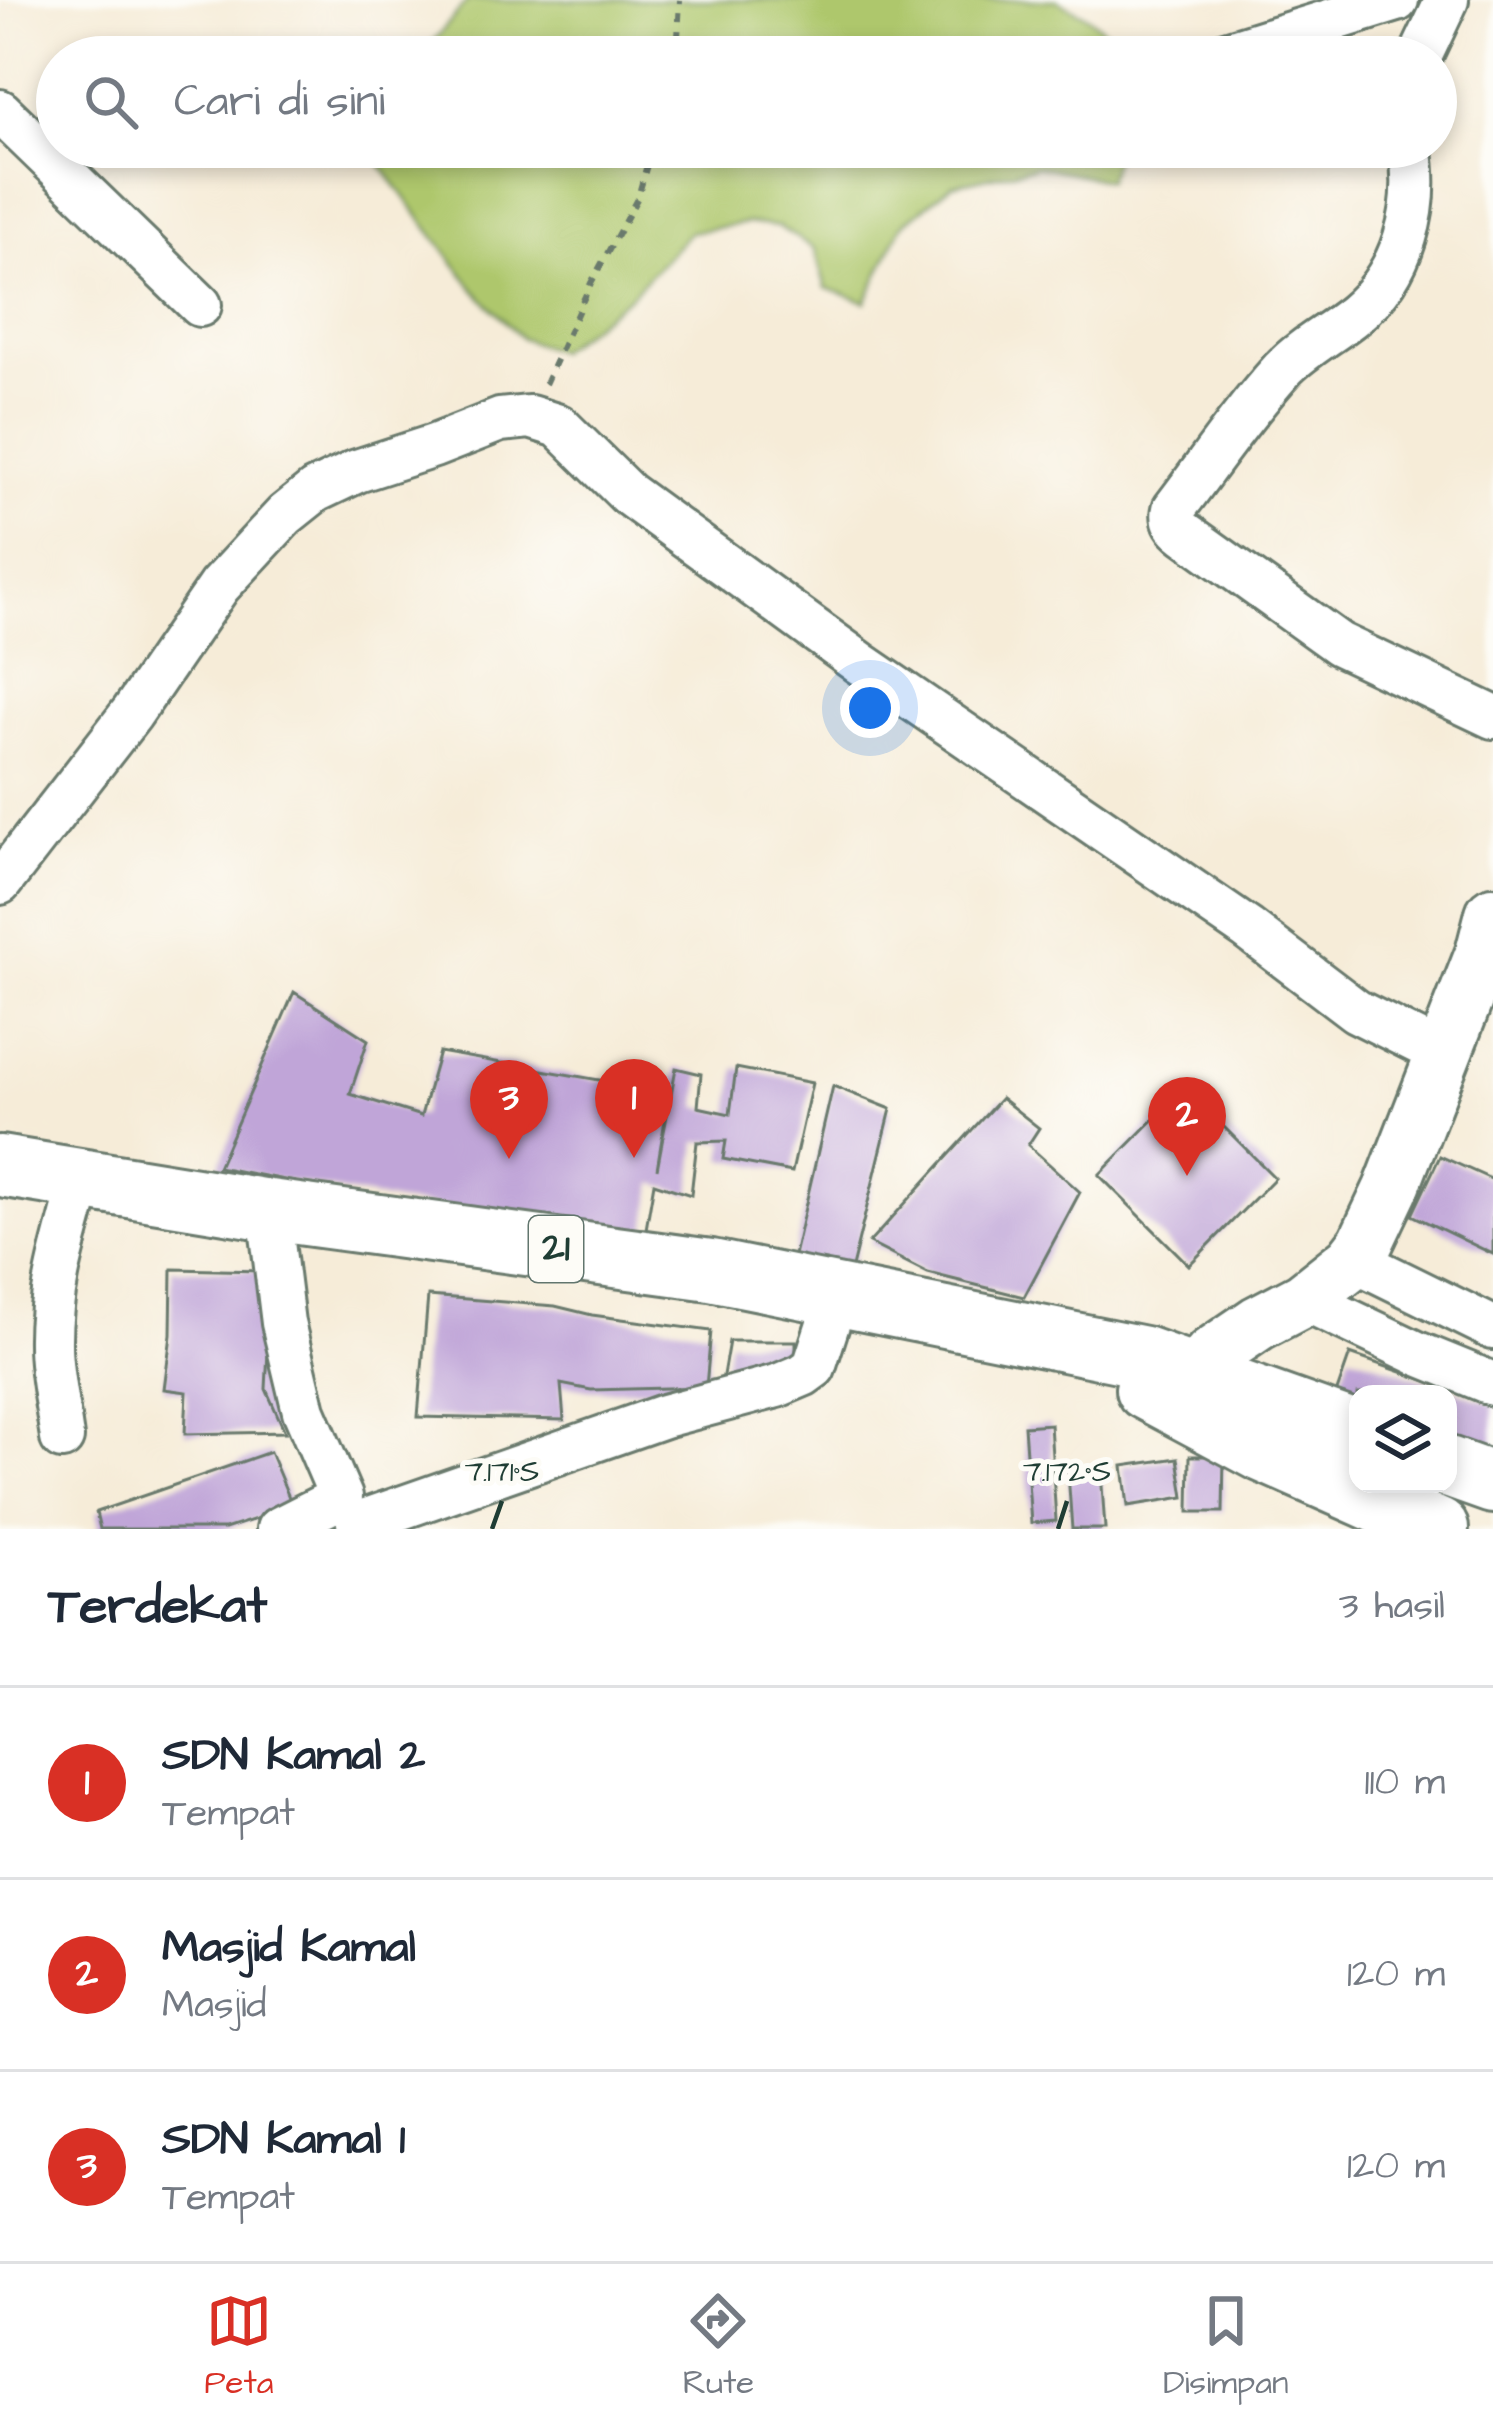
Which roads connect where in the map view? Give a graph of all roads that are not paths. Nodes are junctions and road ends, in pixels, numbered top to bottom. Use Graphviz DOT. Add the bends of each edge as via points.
graph roads {
  1 [pos="1397,0"];
  2 [pos="1448,0"];
  3 [pos="1281,36"];
  4 [pos="1430,36"];
  5 [pos="0,111"];
  6 [pos="36,146"];
  7 [pos="59,168"];
  8 [pos="1413,168"];
  9 [pos="200,305"];
  10 [pos="1493,717"];
  11 [pos="0,883"];
  12 [pos="1493,914"];
  13 [pos="1442,1054"];
  14 [pos="0,1166"];
  15 [pos="82,1179"];
  16 [pos="269,1210"];
  17 [pos="1352,1262"];
  18 [pos="837,1296"];
  19 [pos="1304,1299"];
  20 [pos="1493,1328"];
  21 [pos="1493,1384"];
  22 [pos="1186,1390"];
  23 [pos="1349,1431"];
  24 [pos="62,1438"];
  25 [pos="1457,1469"];
  26 [pos="1493,1483"];
  27 [pos="355,1517"];
  28 [pos="278,1529"];
  29 [pos="1438,1529"];
  1 -- 3 [label="street"];
  2 -- 4 [label="street"];
  5 -- 6 [label="street"];
  7 -- 9 [label="street"];
  8 -- 10 [label="street" via="1407,238 1394,266 1360,310 1284,367 1172,516 1186,535 1339,644"];
  11 -- 13 [label="street" via="220,586 285,515 357,471 500,420 530,417 559,426 628,494 1356,1011"];
  12 -- 13 [label="main road"];
  13 -- 17 [label="main road" via="1391,1189"];
  14 -- 15 [label="highway, 21"];
  15 -- 16 [label="highway, 21"];
  15 -- 24 [label="street" via="51,1324"];
  16 -- 18 [label="highway, 21" via="711,1270"];
  16 -- 27 [label="street" via="304,1411"];
  17 -- 19 [label="main road"];
  17 -- 20 [label="street"];
  18 -- 22 [label="highway, 21" via="1144,1357"];
  18 -- 27 [label="street" via="814,1367 803,1376"];
  19 -- 21 [label="street"];
  19 -- 22 [label="main road" via="1211,1355"];
  22 -- 23 [label="highway, 21"];
  22 -- 29 [label="highway, 21" via="1262,1451"];
  25 -- 26 [label="highway"];
  27 -- 28 [label="street"];
}
